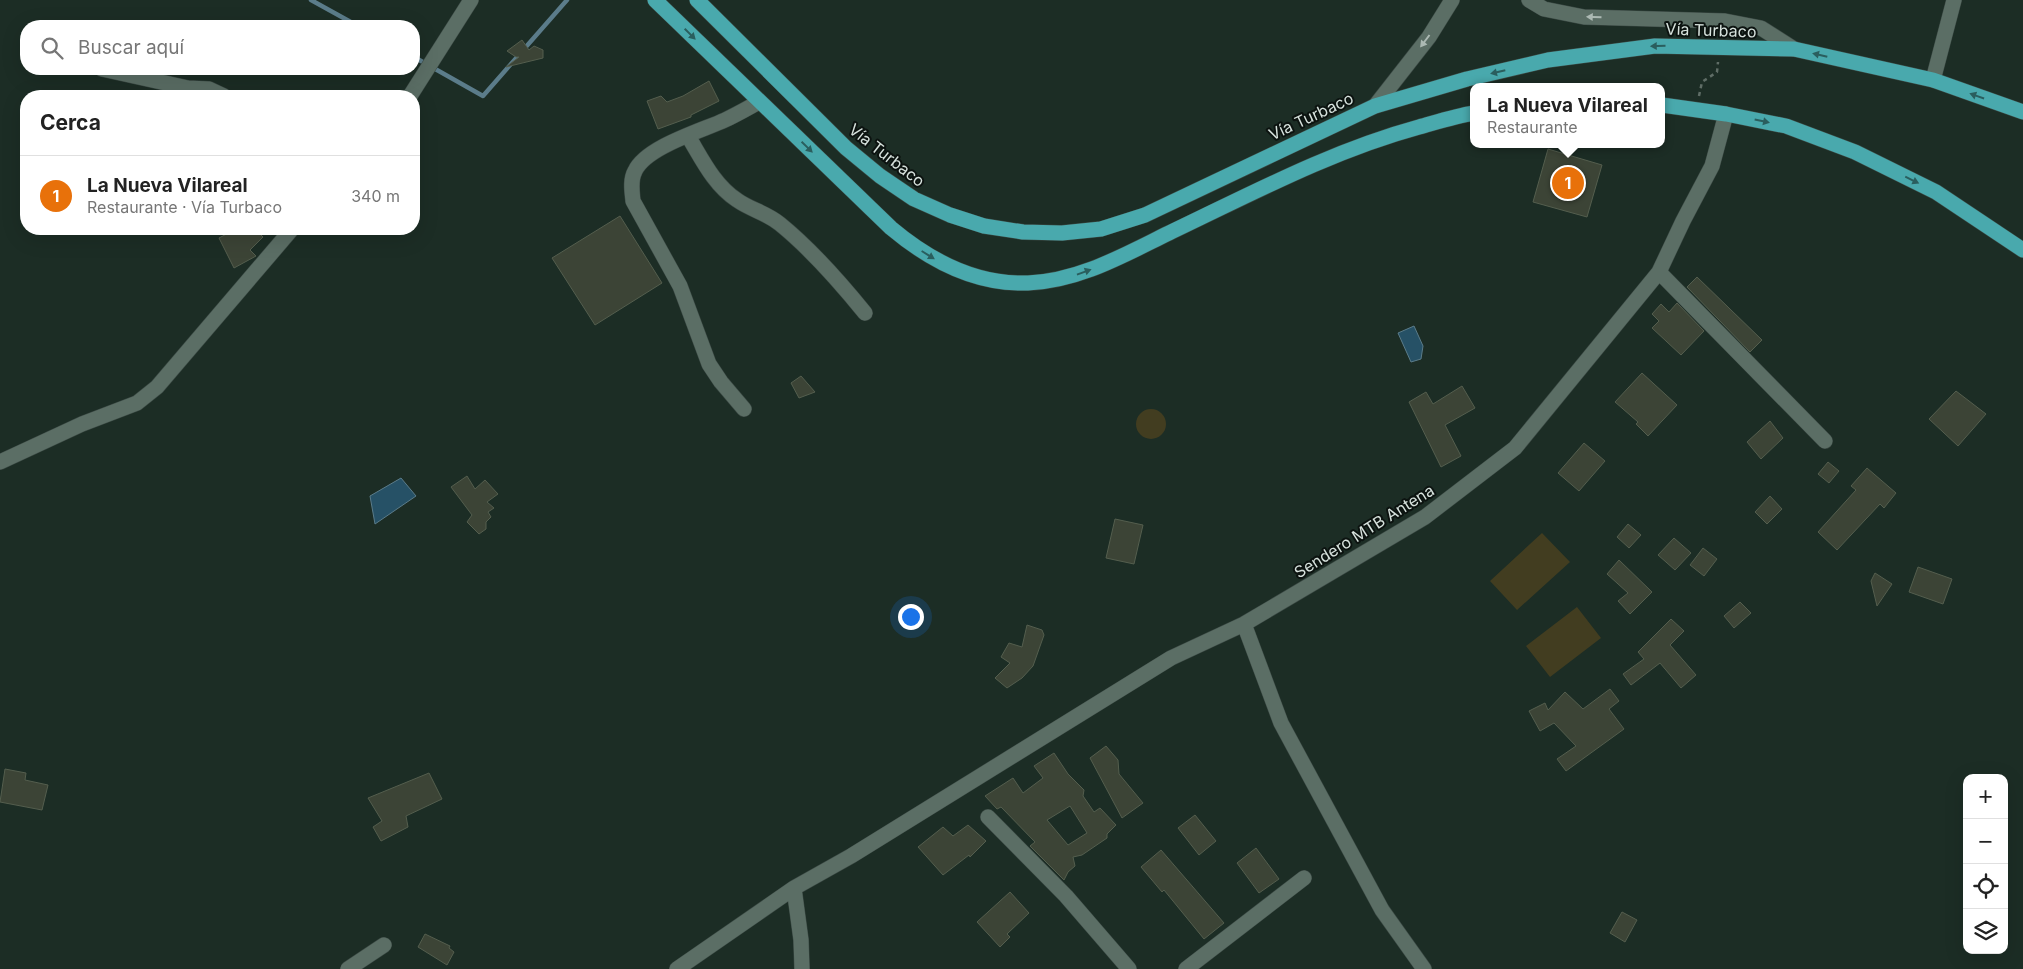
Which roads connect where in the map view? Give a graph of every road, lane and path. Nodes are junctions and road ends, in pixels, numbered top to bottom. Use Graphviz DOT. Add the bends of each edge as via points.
graph roads {
  1 [pos="471,0"];
  2 [pos="655,0"];
  3 [pos="697,0"];
  4 [pos="1452,0"];
  5 [pos="1529,0"];
  6 [pos="1954,0"];
  7 [pos="1794,49"];
  8 [pos="1717,72"];
  9 [pos="129,75"];
  10 [pos="1933,80"];
  11 [pos="1702,82"];
  12 [pos="211,90"];
  13 [pos="414,90"];
  14 [pos="759,102"];
  15 [pos="1665,105"];
  16 [pos="1375,106"];
  17 [pos="2023,112"];
  18 [pos="1470,114"];
  19 [pos="1726,114"];
  20 [pos="688,136"];
  21 [pos="287,235"];
  22 [pos="2023,250"];
  23 [pos="1659,272"];
  24 [pos="865,313"];
  25 [pos="744,409"];
  26 [pos="1825,441"];
  27 [pos="0,462"];
  28 [pos="1244,624"];
  29 [pos="988,817"];
  30 [pos="1304,878"];
  31 [pos="794,888"];
  32 [pos="384,945"];
  33 [pos="348,969"];
  34 [pos="676,969"];
  35 [pos="802,969"];
  36 [pos="1129,969"];
  37 [pos="1186,969"];
  38 [pos="1424,969"];
  1 -- 13 [label="street"];
  2 -- 14 [label="highway, one-way"];
  3 -- 16 [label="highway, Vía Turbaco" via="832,135 880,176 914,199 984,226 1062,234 1101,229 1145,215"];
  4 -- 16 [label="street, one-way"];
  7 -- 5 [label="street, one-way" via="1761,28 1725,21 1584,17 1544,9"];
  6 -- 10 [label="street"];
  10 -- 7 [label="highway, Vía Turbaco, one-way"];
  7 -- 16 [label="highway, Vía Turbaco, one-way" via="1655,46 1548,60"];
  8 -- 11 [label="path"];
  9 -- 12 [label="street"];
  17 -- 10 [label="highway, Vía Turbaco, one-way"];
  14 -- 18 [label="highway, one-way" via="910,244 966,274 1027,283 1080,274 1325,159 1389,135"];
  14 -- 20 [label="street"];
  15 -- 19 [label="highway"];
  19 -- 22 [label="highway, one-way" via="1786,126 1856,152 1936,192"];
  19 -- 23 [label="street, Sendero MTB Antena" via="1712,166"];
  20 -- 24 [label="street" via="723,189 781,225 831,272"];
  20 -- 25 [label="street" via="645,158 635,171 631,187 633,201 680,286 709,364"];
  21 -- 27 [label="street" via="157,388 137,403"];
  23 -- 26 [label="street"];
  23 -- 28 [label="street, Sendero MTB Antena" via="1515,448 1425,517"];
  28 -- 31 [label="street, Sendero MTB Antena" via="1172,658"];
  28 -- 38 [label="street" via="1281,724 1382,910"];
  29 -- 36 [label="street" via="1066,896"];
  30 -- 37 [label="street"];
  31 -- 34 [label="street, Sendero MTB Antena"];
  31 -- 35 [label="street"];
  32 -- 33 [label="street"];
}
